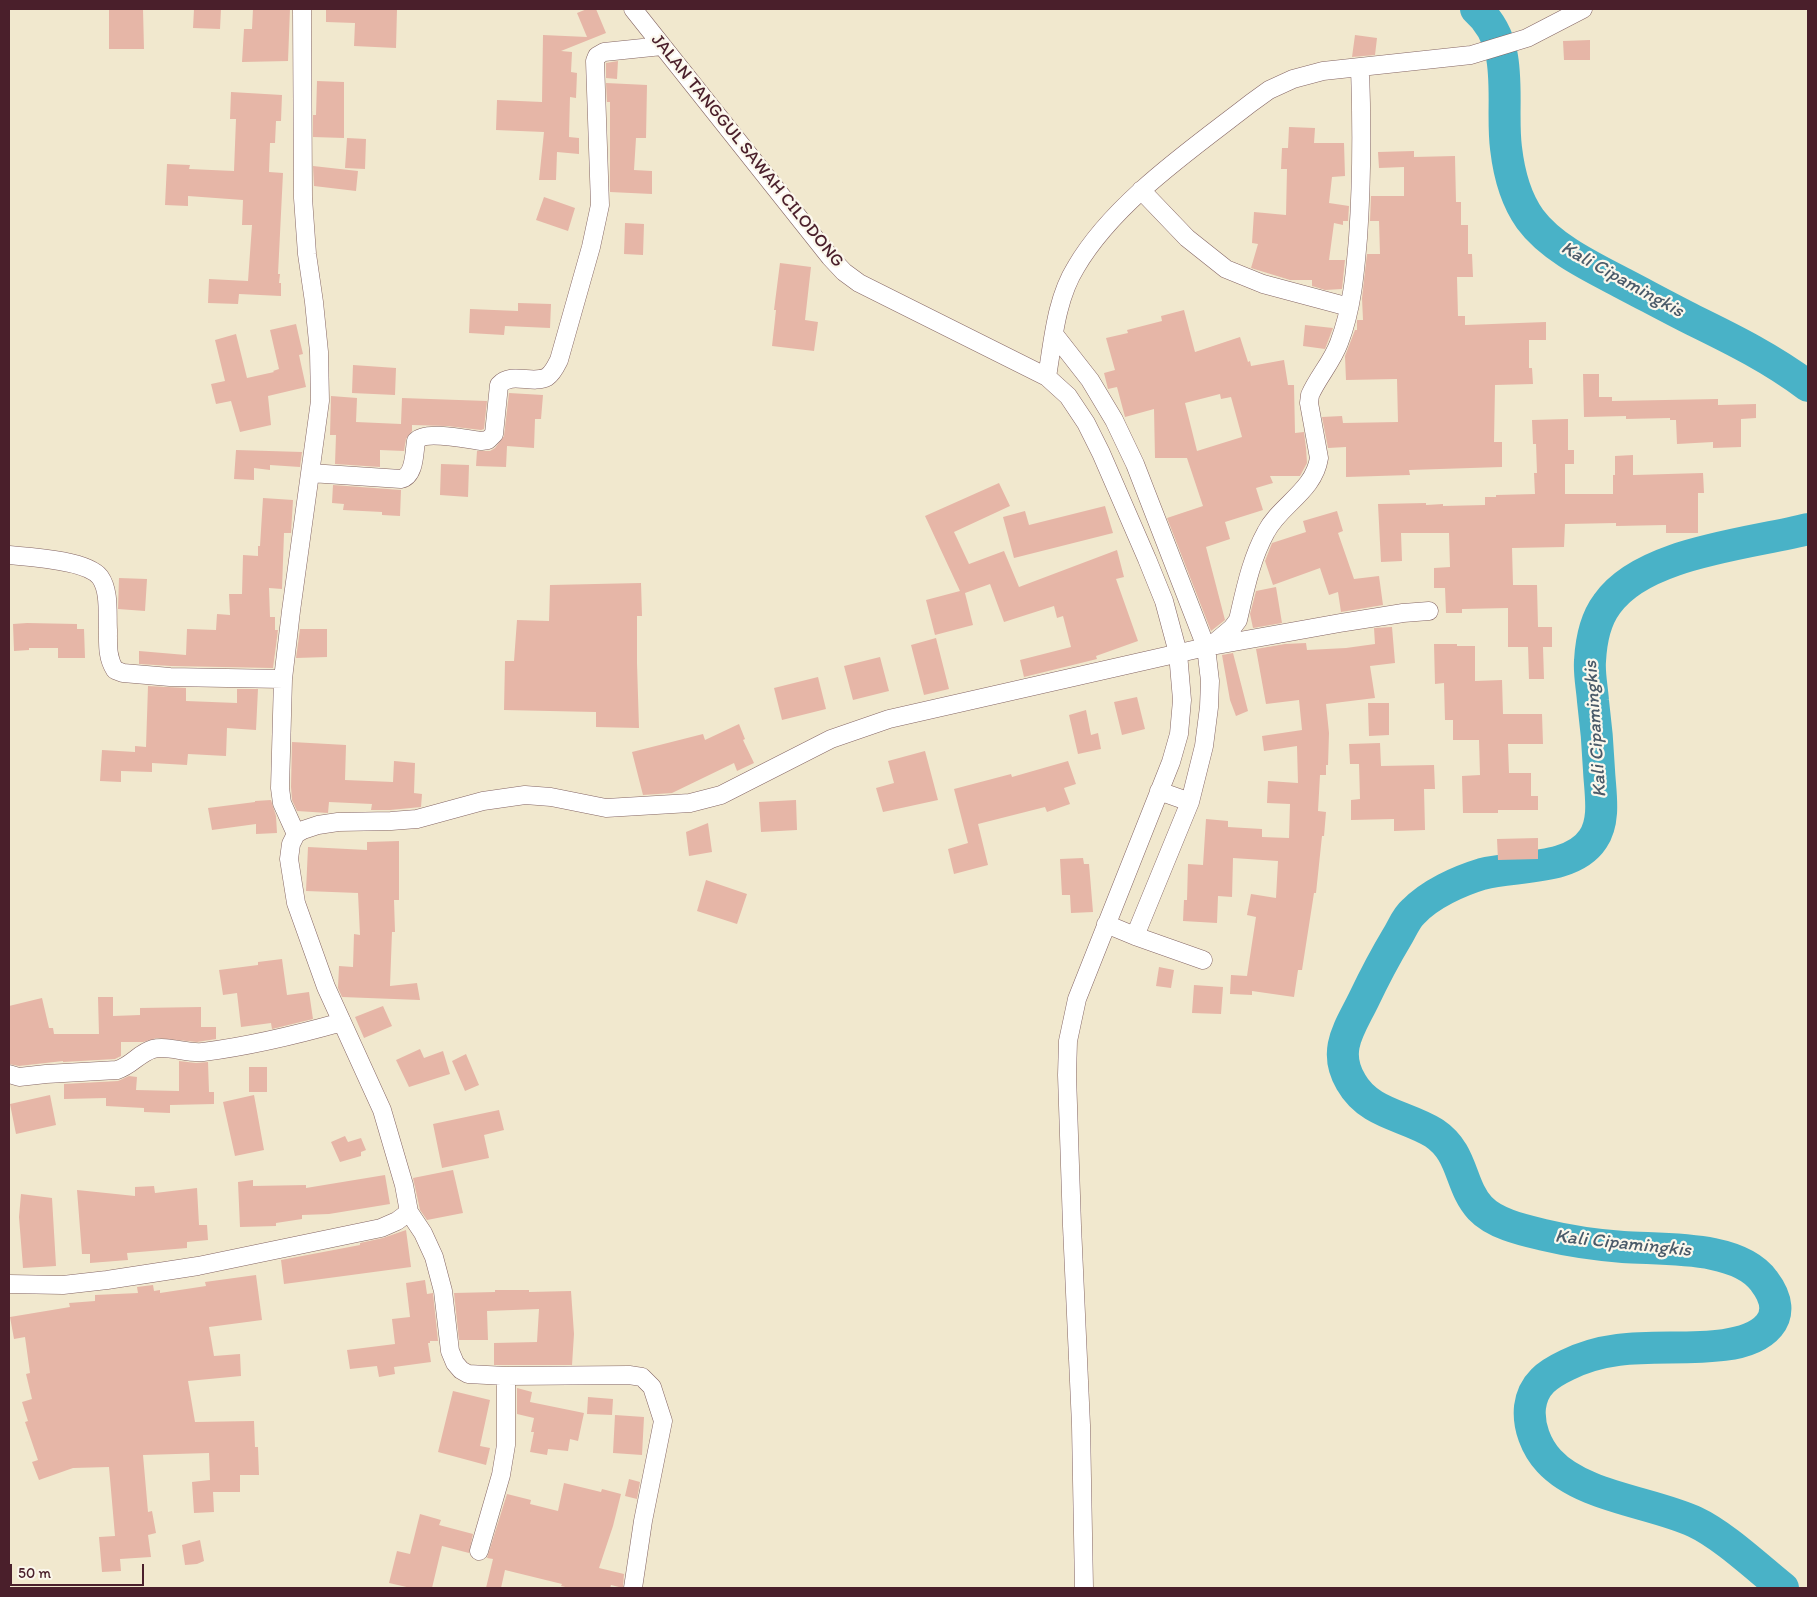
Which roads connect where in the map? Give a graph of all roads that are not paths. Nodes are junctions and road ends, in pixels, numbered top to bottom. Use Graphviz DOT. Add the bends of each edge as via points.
graph roads {
  1 [pos="302,9"];
  2 [pos="1583,9"];
  3 [pos="639,11"];
  4 [pos="662,46"];
  5 [pos="1360,67"];
  6 [pos="1141,190"];
  7 [pos="1349,307"];
  8 [pos="1054,334"];
  9 [pos="1046,377"];
  10 [pos="310,473"];
  11 [pos="9,554"];
  12 [pos="1170,554"];
  13 [pos="1147,559"];
  14 [pos="1429,611"];
  15 [pos="1208,646"];
  16 [pos="1178,653"];
  17 [pos="283,679"];
  18 [pos="1159,790"];
  19 [pos="1190,802"];
  20 [pos="296,834"];
  21 [pos="1106,924"];
  22 [pos="1135,936"];
  23 [pos="1203,960"];
  24 [pos="342,1022"];
  25 [pos="9,1074"];
  26 [pos="409,1212"];
  27 [pos="9,1284"];
  28 [pos="506,1376"];
  29 [pos="479,1551"];
  30 [pos="633,1588"];
  31 [pos="1084,1588"];
  1 -- 10 [label="street" via="303,198 320,391"];
  2 -- 5 [label="street" via="1527,38 1471,55"];
  3 -- 4 [label="street, JALAN TANGGUL SAWAH CILODONG"];
  4 -- 9 [label="street, JALAN TANGGUL SAWAH CILODONG" via="844,272"];
  4 -- 10 [label="street" via="604,52 595,61 600,206 559,360 552,373 540,379 511,378 499,385 494,434 488,440 429,435 418,438 410,472 405,478"];
  5 -- 6 [label="street" via="1323,71 1292,79 1269,90"];
  5 -- 7 [label="street" via="1361,199"];
  6 -- 7 [label="street" via="1187,238 1226,269 1264,284"];
  6 -- 8 [label="street" via="1100,232 1075,268"];
  7 -- 15 [label="street" via="1334,356 1310,395 1319,458 1317,467 1304,489 1267,530 1255,554 1238,620"];
  8 -- 9 [label="street"];
  8 -- 12 [label="street" via="1090,380 1114,420"];
  9 -- 13 [label="street, JALAN TANGGUL SAWAH CILODONG" via="1068,396 1086,423"];
  10 -- 17 [label="street"];
  11 -- 17 [label="street" via="75,563 100,577 107,604 109,656 115,670 170,676"];
  12 -- 13 [label="street"];
  12 -- 15 [label="street"];
  13 -- 16 [label="street, JALAN TANGGUL SAWAH CILODONG" via="1164,601"];
  14 -- 15 [label="street" via="1367,618"];
  15 -- 16 [label="street"];
  15 -- 19 [label="street" via="1210,707"];
  16 -- 18 [label="street, JALAN TANGGUL SAWAH CILODONG" via="1182,700 1179,734"];
  16 -- 20 [label="street" via="889,719 831,739 721,794 690,803 606,808 525,795 502,797 417,819 338,822 318,825"];
  17 -- 20 [label="street" via="280,788 282,803"];
  18 -- 19 [label="street"];
  18 -- 21 [label="street, JALAN TANGGUL SAWAH CILODONG"];
  19 -- 22 [label="street"];
  20 -- 24 [label="street" via="289,859 296,904"];
  21 -- 22 [label="street"];
  21 -- 31 [label="street, JALAN TANGGUL SAWAH CILODONG" via="1077,999 1068,1041"];
  22 -- 23 [label="street"];
  24 -- 25 [label="street" via="281,1039 200,1052 154,1049 117,1070 19,1077"];
  24 -- 26 [label="street" via="382,1110"];
  26 -- 27 [label="street" via="381,1228 198,1266 63,1285"];
  26 -- 28 [label="street" via="434,1257 443,1290 454,1362 468,1374"];
  28 -- 29 [label="street" via="501,1475"];
  28 -- 30 [label="street" via="629,1375 642,1377 652,1387 663,1421"];
}
